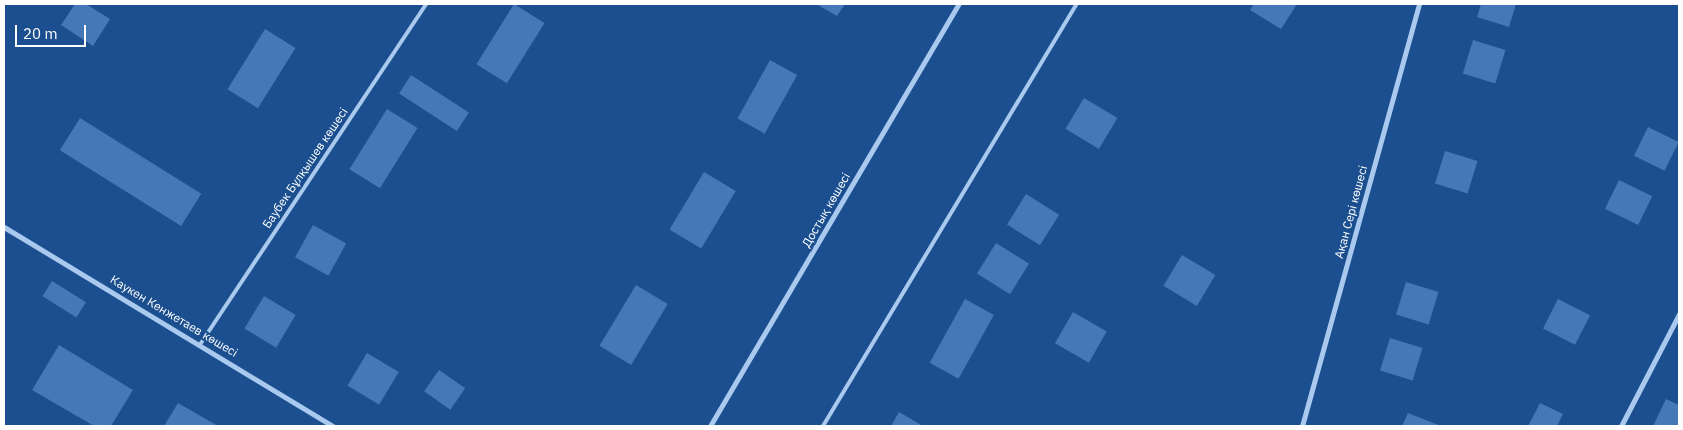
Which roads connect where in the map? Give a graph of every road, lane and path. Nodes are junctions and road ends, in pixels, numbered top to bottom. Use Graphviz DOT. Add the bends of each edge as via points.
graph roads {
  1 [pos="426,4"];
  2 [pos="959,4"];
  3 [pos="1077,4"];
  4 [pos="1418,4"];
  5 [pos="4,227"];
  6 [pos="1679,314"];
  7 [pos="201,343"];
  8 [pos="333,426"];
  9 [pos="710,426"];
  10 [pos="823,426"];
  11 [pos="1302,426"];
  12 [pos="1621,426"];
  1 -- 7 [label="lane, Баубек Бұлқышев көшесі"];
  2 -- 9 [label="street, Достық көшесі"];
  3 -- 10 [label="lane"];
  4 -- 11 [label="street, Ақан Сері көшесі"];
  5 -- 7 [label="street, Каукен Кенжетаев көшесі"];
  6 -- 12 [label="street"];
  7 -- 8 [label="street, Каукен Кенжетаев көшесі"];
}
